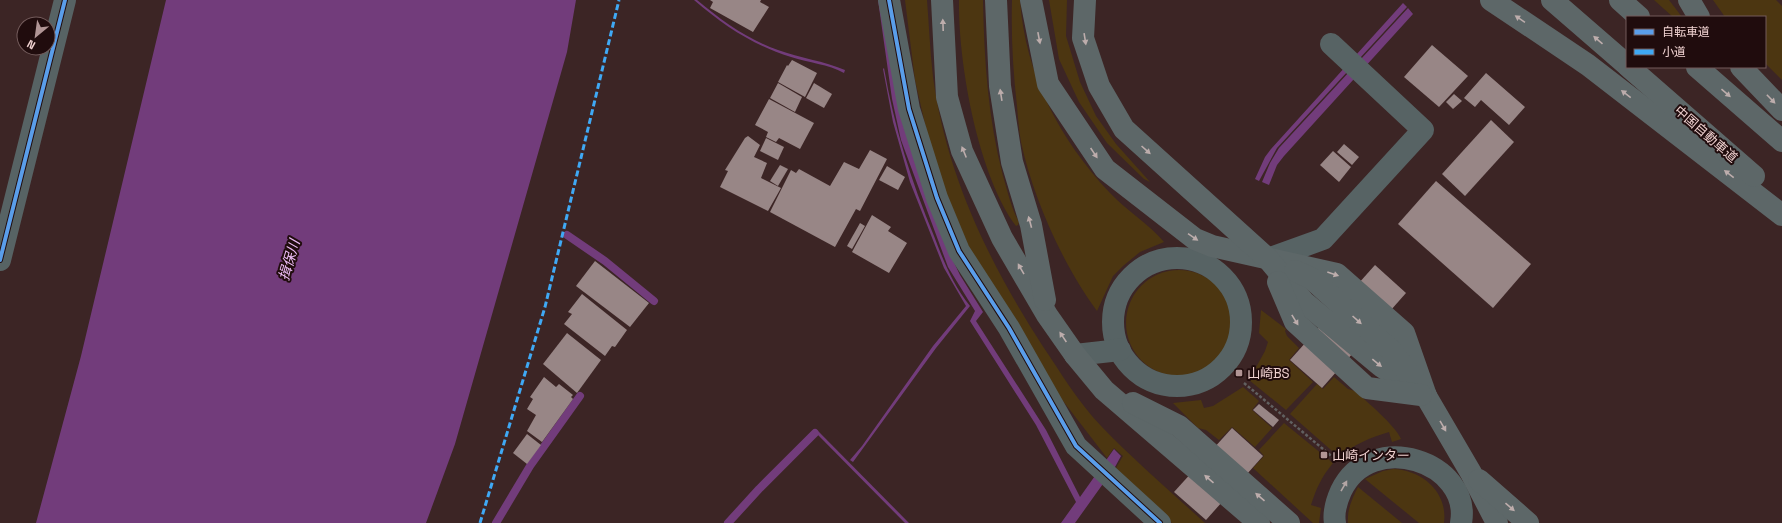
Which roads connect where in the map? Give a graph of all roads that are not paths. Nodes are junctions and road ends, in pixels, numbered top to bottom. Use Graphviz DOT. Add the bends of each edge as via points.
graph roads {
  1 [pos="65,0"];
  2 [pos="889,0"];
  3 [pos="942,0"];
  4 [pos="996,0"];
  5 [pos="1031,0"];
  6 [pos="1085,0"];
  7 [pos="1491,0"];
  8 [pos="1552,0"];
  9 [pos="1620,0"];
  10 [pos="1689,0"];
  11 [pos="1638,16"];
  12 [pos="1698,16"];
  13 [pos="1337,50"];
  14 [pos="1626,64"];
  15 [pos="1630,68"];
  16 [pos="1698,68"];
  17 [pos="1742,68"];
  18 [pos="1782,110"];
  19 [pos="1782,141"];
  20 [pos="1782,200"];
  21 [pos="1782,215"];
  22 [pos="1208,256"];
  23 [pos="1268,259"];
  24 [pos="0,260"];
  25 [pos="1047,315"];
  26 [pos="1119,349"];
  27 [pos="1074,355"];
  28 [pos="1104,390"];
  29 [pos="1426,396"];
  30 [pos="1465,464"];
  31 [pos="1445,476"];
  32 [pos="1160,523"];
  33 [pos="1259,523"];
  34 [pos="1290,523"];
  35 [pos="1335,523"];
  36 [pos="1461,523"];
  37 [pos="1497,523"];
  38 [pos="1528,523"];
  1 -- 24 [label="street"];
  2 -- 32 [label="street" via="909,109 937,198 959,251 1009,328 1076,446"];
  25 -- 3 [label="highway, one-way" via="1002,238 962,151 947,97"];
  25 -- 4 [label="highway, one-way" via="1031,225 1012,162 1000,86"];
  5 -- 22 [label="highway, one-way" via="1048,84 1105,169 1195,239"];
  6 -- 23 [label="highway, one-way" via="1083,38 1099,86 1124,130"];
  21 -- 7 [label="highway, one-way" via="1588,65"];
  14 -- 8 [label="highway, 中国自動車道, one-way"];
  9 -- 11 [label="highway"];
  10 -- 12 [label="highway"];
  13 -- 23 [label="street" via="1423,130 1323,239"];
  15 -- 20 [label="highway, 中国自動車道"];
  16 -- 19 [label="highway, one-way"];
  17 -- 18 [label="highway, one-way"];
  22 -- 23 [label="highway"];
  22 -- 26 [label="street" via="1196,261 1176,258 1155,262 1137,272 1123,287 1115,306 1113,326"];
  22 -- 26 [label="street" via="1215,270 1230,285 1239,303 1242,325 1237,347 1226,365 1209,379 1188,386 1166,386 1146,378 1129,364"];
  23 -- 29 [label="highway, one-way" via="1311,278 1390,349"];
  23 -- 29 [label="highway, one-way" via="1295,322 1367,388"];
  27 -- 25 [label="highway, one-way"];
  26 -- 27 [label="street"];
  27 -- 28 [label="highway"];
  33 -- 28 [label="highway, one-way"];
  34 -- 28 [label="highway, one-way" via="1179,426"];
  29 -- 30 [label="highway, one-way"];
  30 -- 31 [label="street"];
  30 -- 37 [label="highway"];
  30 -- 38 [label="highway, one-way"];
  35 -- 31 [label="street, one-way" via="1337,500 1345,483 1360,468 1379,458 1399,456 1420,460"];
  31 -- 36 [label="street" via="1459,496"];
}
